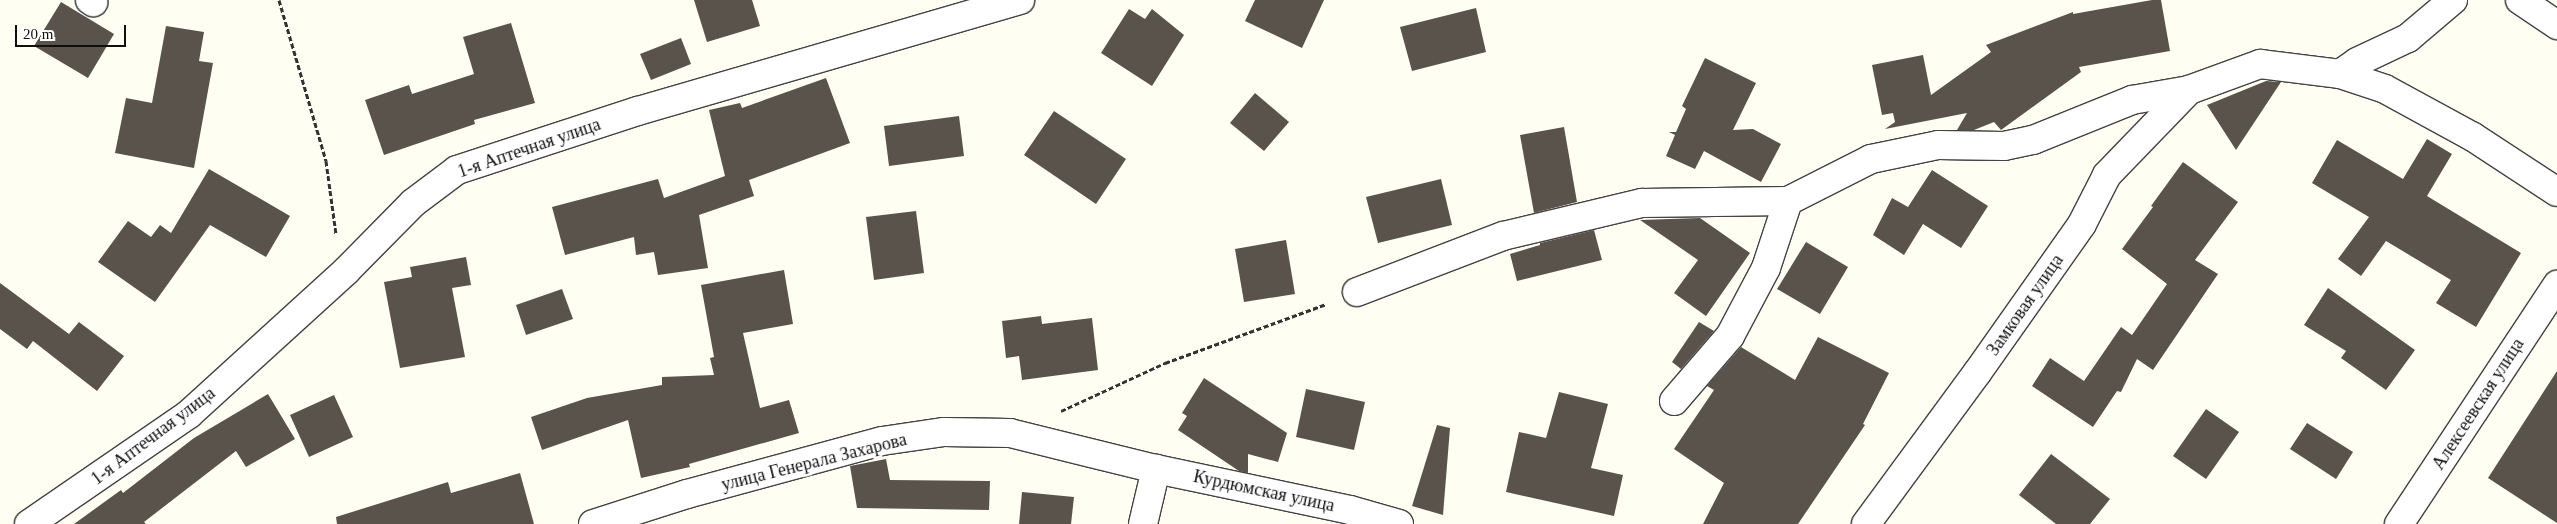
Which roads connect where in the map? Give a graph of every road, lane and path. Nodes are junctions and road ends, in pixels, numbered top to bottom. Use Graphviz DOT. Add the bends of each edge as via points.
graph roads {
  1 [pos="279,0"];
  2 [pos="1020,0"];
  3 [pos="2453,0"];
  4 [pos="2520,0"];
  5 [pos="2557,25"];
  6 [pos="2340,74"];
  7 [pos="2189,90"];
  8 [pos="2557,192"];
  9 [pos="1788,201"];
  10 [pos="346,271"];
  11 [pos="2557,285"];
  12 [pos="1357,292"];
  13 [pos="1674,401"];
  14 [pos="1043,440"];
  15 [pos="1156,468"];
  16 [pos="29,524"];
  17 [pos="593,524"];
  18 [pos="1143,524"];
  19 [pos="1399,524"];
  20 [pos="1866,524"];
  21 [pos="2399,524"];
  1 -- 10 [label="path" via="326,161 338,241"];
  2 -- 10 [label="street, 1-я Аптечная улица" via="638,111 457,170 413,203"];
  3 -- 6 [label="street" via="2408,38 2357,62"];
  4 -- 5 [label="street"];
  6 -- 7 [label="street" via="2260,64"];
  6 -- 8 [label="street" via="2386,89 2473,138"];
  7 -- 9 [label="street" via="2132,100 2033,140 2004,146 1938,145 1871,159"];
  7 -- 20 [label="street, Замковая улица" via="2107,175 2082,224"];
  9 -- 12 [label="street" via="1642,204 1503,236"];
  9 -- 13 [label="street" via="1766,268 1730,336"];
  10 -- 16 [label="street, 1-я Аптечная улица" via="188,414"];
  11 -- 21 [label="street, Алексеевская улица"];
  12 -- 14 [label="path" via="1165,363 1063,410 1055,414"];
  14 -- 15 [label="street, улица Генерала Захарова"];
  14 -- 17 [label="street, улица Генерала Захарова" via="1010,433 944,432 882,441 686,494"];
  15 -- 18 [label="street"];
  15 -- 19 [label="street, Курдюмская улица" via="1350,510"];
}
